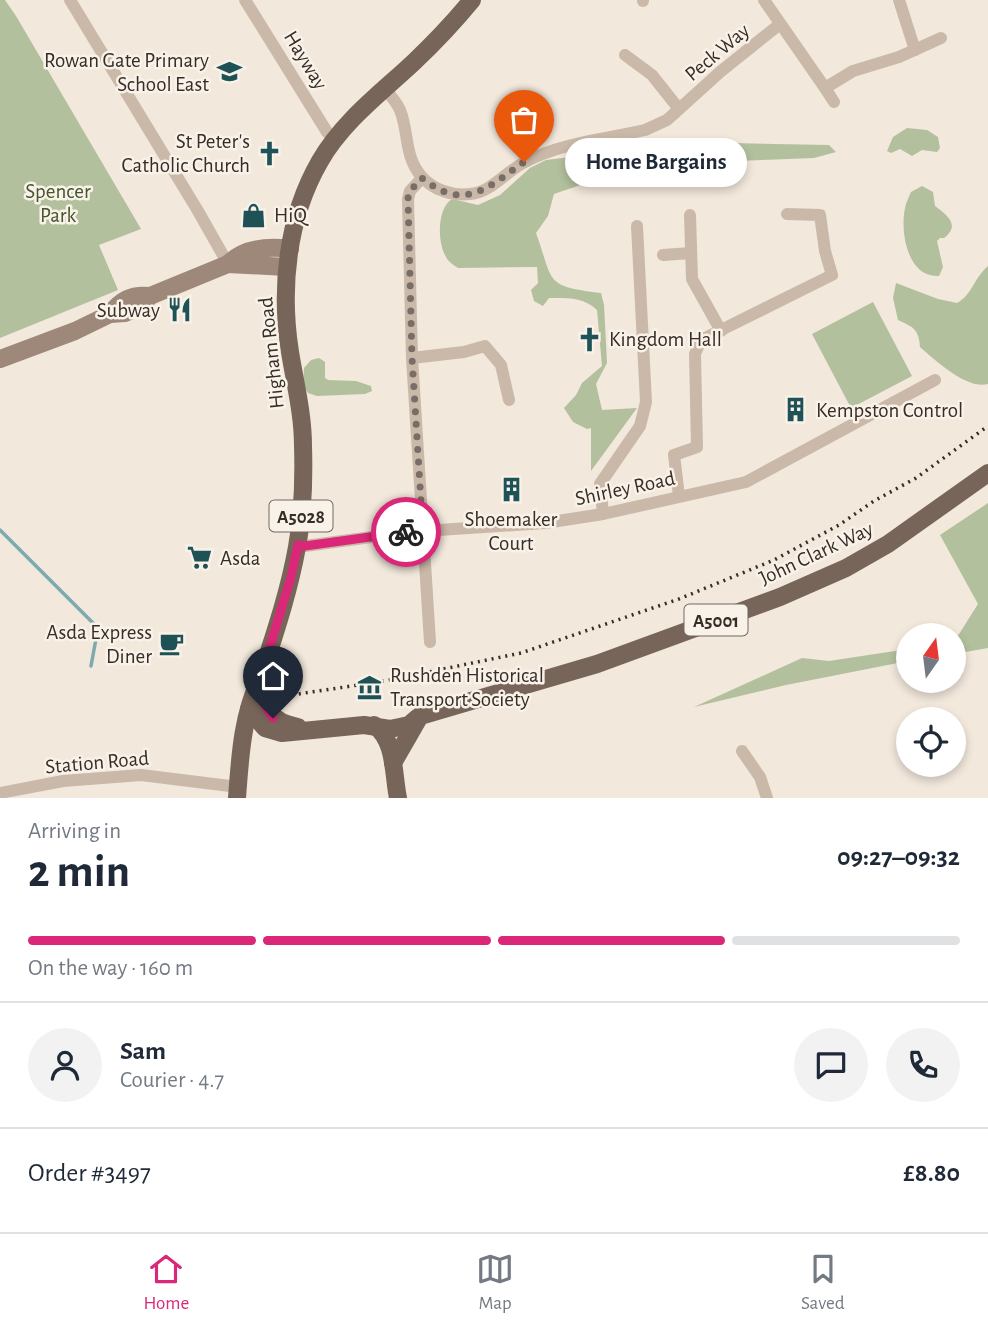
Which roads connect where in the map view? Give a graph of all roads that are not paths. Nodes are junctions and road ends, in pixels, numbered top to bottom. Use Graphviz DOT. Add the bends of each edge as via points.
graph roads {
  1 [pos="70,0"];
  2 [pos="245,0"];
  3 [pos="472,0"];
  4 [pos="764,0"];
  5 [pos="898,0"];
  6 [pos="780,24"];
  7 [pos="941,38"];
  8 [pos="915,50"];
  9 [pos="625,55"];
  10 [pos="384,88"];
  11 [pos="825,88"];
  12 [pos="834,102"];
  13 [pos="679,109"];
  14 [pos="335,139"];
  15 [pos="422,178"];
  16 [pos="787,214"];
  17 [pos="691,215"];
  18 [pos="637,226"];
  19 [pos="691,253"];
  20 [pos="663,255"];
  21 [pos="288,258"];
  22 [pos="228,264"];
  23 [pos="721,331"];
  24 [pos="412,358"];
  25 [pos="0,359"];
  26 [pos="935,380"];
  27 [pos="509,400"];
  28 [pos="988,473"];
  29 [pos="679,496"];
  30 [pos="603,514"];
  31 [pos="423,533"];
  32 [pos="298,545"];
  33 [pos="430,642"];
  34 [pos="260,679"];
  35 [pos="249,709"];
  36 [pos="420,716"];
  37 [pos="374,725"];
  38 [pos="273,726"];
  39 [pos="742,751"];
  40 [pos="242,755"];
  41 [pos="393,762"];
  42 [pos="238,792"];
  43 [pos="0,793"];
  44 [pos="398,798"];
  45 [pos="767,798"];
  1 -- 22 [label="street"];
  2 -- 14 [label="street, Hayway"];
  3 -- 10 [label="main road, Higham Road / A5028"];
  4 -- 6 [label="street, Peck Way"];
  5 -- 8 [label="street"];
  6 -- 11 [label="street, Peck Way"];
  6 -- 13 [label="street, Peck Way"];
  7 -- 8 [label="street"];
  8 -- 11 [label="street" via="853,71"];
  9 -- 13 [label="street, Peck Way" via="652,75"];
  10 -- 14 [label="main road, Higham Road / A5028"];
  10 -- 15 [label="street" via="400,111 408,151"];
  11 -- 12 [label="street, Peck Way"];
  13 -- 15 [label="street, Peck Way" via="645,130 524,162 482,192 450,193"];
  14 -- 21 [label="main road, Higham Road / A5028" via="311,178"];
  15 -- 24 [label="street" via="408,198"];
  16 -- 23 [label="street" via="820,215 832,275"];
  17 -- 19 [label="street"];
  18 -- 30 [label="street" via="646,402 640,426 600,484"];
  19 -- 20 [label="street"];
  19 -- 23 [label="street" via="692,279"];
  21 -- 22 [label="main road" via="267,247 236,256"];
  21 -- 32 [label="main road, Higham Road / A5028" via="287,312 303,447"];
  22 -- 25 [label="main road" via="150,296 136,309 110,314"];
  23 -- 29 [label="street" via="701,340 695,354 696,447 674,455"];
  24 -- 27 [label="street" via="485,346 501,365"];
  24 -- 31 [label="street"];
  26 -- 29 [label="street, Shirley Road" via="747,482"];
  28 -- 36 [label="main road, John Clark Way / A5001" via="888,544 780,597 597,664"];
  29 -- 30 [label="street, Shirley Road"];
  30 -- 31 [label="street, Shirley Road"];
  31 -- 32 [label="street, Shirley Road"];
  31 -- 33 [label="street"];
  32 -- 34 [label="main road, Higham Road / A5028"];
  34 -- 35 [label="main road, A5028"];
  34 -- 38 [label="main road"];
  35 -- 38 [label="main road"];
  35 -- 40 [label="main road, A5028"];
  36 -- 37 [label="main road, A5001" via="402,715"];
  36 -- 41 [label="main road"];
  37 -- 38 [label="main road" via="282,733"];
  37 -- 41 [label="main road" via="384,733"];
  38 -- 40 [label="main road" via="251,740"];
  39 -- 45 [label="street" via="760,777"];
  40 -- 42 [label="main road, A5028"];
  41 -- 44 [label="main road"];
  42 -- 43 [label="street, Station Road" via="141,775 63,781"];
}
